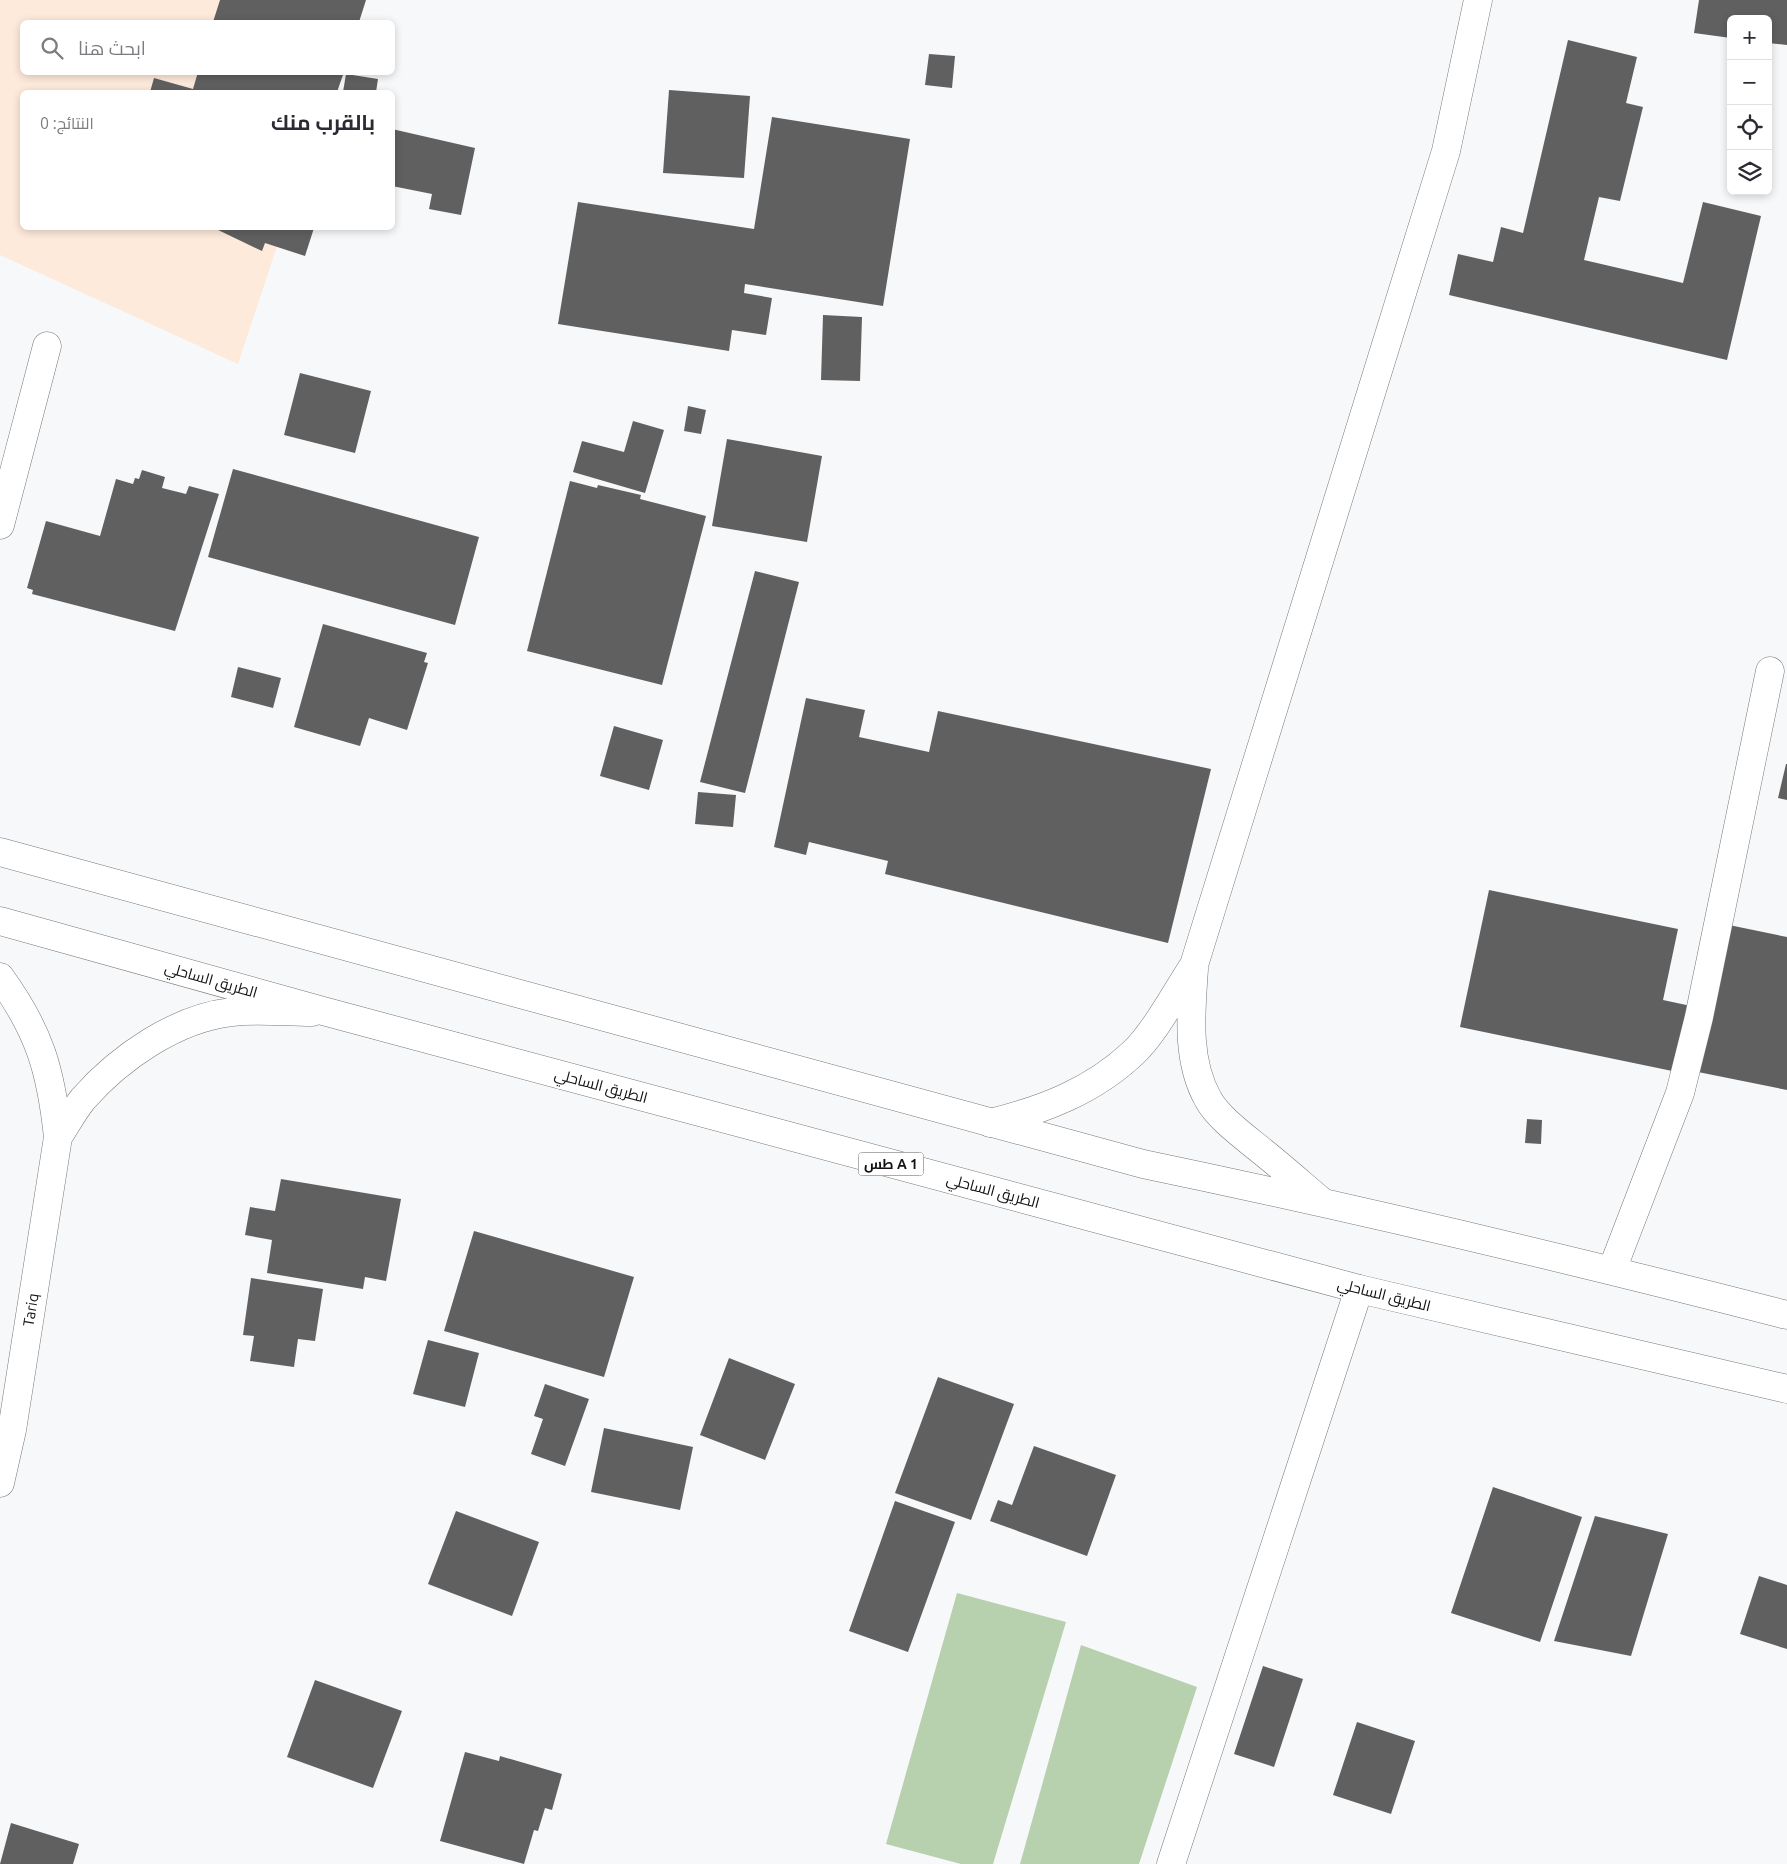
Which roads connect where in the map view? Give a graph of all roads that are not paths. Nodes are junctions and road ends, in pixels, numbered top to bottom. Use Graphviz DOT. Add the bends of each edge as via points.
graph roads {
  1 [pos="1478,0"];
  2 [pos="47,346"];
  3 [pos="0,525"];
  4 [pos="1770,671"];
  5 [pos="0,852"];
  6 [pos="0,921"];
  7 [pos="1194,965"];
  8 [pos="0,977"];
  9 [pos="323,1011"];
  10 [pos="990,1123"];
  11 [pos="58,1137"];
  12 [pos="1321,1201"];
  13 [pos="1612,1270"];
  14 [pos="1359,1289"];
  15 [pos="1787,1315"];
  16 [pos="1787,1389"];
  17 [pos="0,1483"];
  18 [pos="1172,1864"];
  1 -- 7 [label="main road" via="1446,152"];
  2 -- 3 [label="main road"];
  4 -- 13 [label="main road" via="1699,1017 1680,1094"];
  5 -- 10 [label="main road"];
  6 -- 9 [label="main road, الطريق الساحلي / طس A 1"];
  7 -- 10 [label="main road" via="1134,1052 1116,1067 1066,1099 1030,1113"];
  7 -- 12 [label="main road" via="1190,1017 1192,1042 1197,1075 1208,1101"];
  8 -- 11 [label="main road" via="19,1004 40,1046 53,1090"];
  9 -- 11 [label="main road" via="231,1012 188,1024 148,1042 113,1068 82,1100"];
  9 -- 14 [label="main road, الطريق الساحلي / طس A 1"];
  10 -- 12 [label="main road" via="1143,1164"];
  11 -- 17 [label="main road, Tariq" via="12,1430"];
  12 -- 13 [label="main road"];
  13 -- 15 [label="main road"];
  14 -- 16 [label="main road, الطريق الساحلي / طس A 1"];
  14 -- 18 [label="main road"];
}
